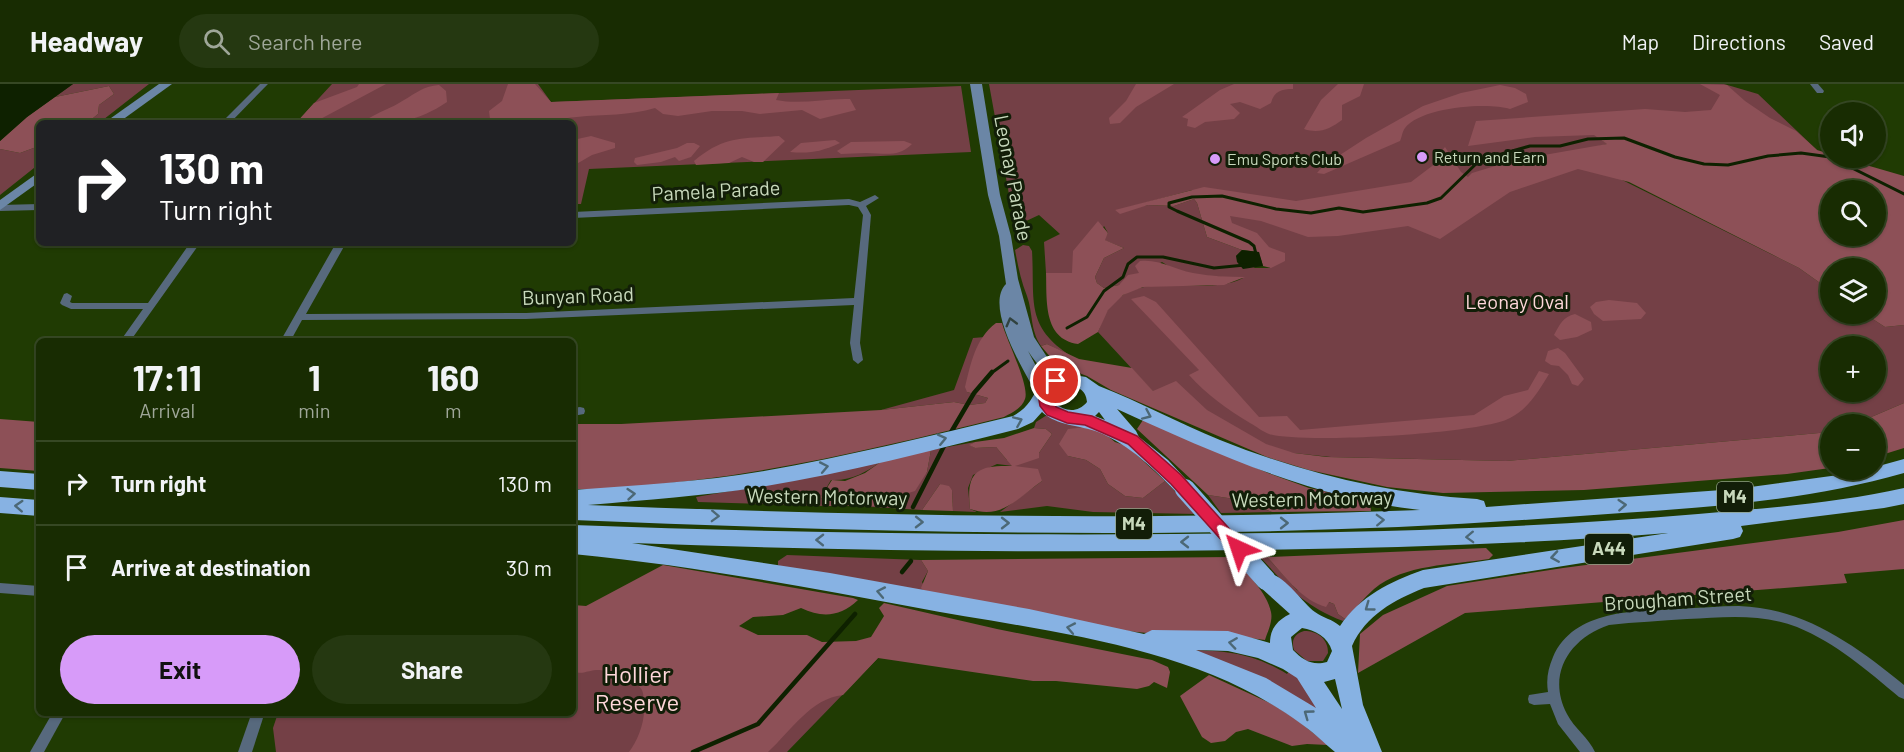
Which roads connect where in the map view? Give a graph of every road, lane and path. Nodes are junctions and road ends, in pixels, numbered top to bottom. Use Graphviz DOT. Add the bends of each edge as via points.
graph roads {
  1 [pos="166,84"];
  2 [pos="264,84"];
  3 [pos="976,84"];
  4 [pos="1814,84"];
  5 [pos="1820,91"];
  6 [pos="114,120"];
  7 [pos="228,120"];
  8 [pos="36,178"];
  9 [pos="875,198"];
  10 [pos="861,206"];
  11 [pos="0,207"];
  12 [pos="36,207"];
  13 [pos="576,215"];
  14 [pos="193,246"];
  15 [pos="339,246"];
  16 [pos="1011,279"];
  17 [pos="67,296"];
  18 [pos="859,301"];
  19 [pos="151,306"];
  20 [pos="299,317"];
  21 [pos="127,338"];
  22 [pos="287,338"];
  23 [pos="858,360"];
  24 [pos="1070,379"];
  25 [pos="1095,394"];
  26 [pos="1044,397"];
  27 [pos="1076,418"];
  28 [pos="1132,440"];
  29 [pos="1904,466"];
  30 [pos="0,479"];
  31 [pos="36,482"];
  32 [pos="1904,496"];
  33 [pos="576,498"];
  34 [pos="0,505"];
  35 [pos="1904,506"];
  36 [pos="36,507"];
  37 [pos="1564,509"];
  38 [pos="576,512"];
  39 [pos="576,533"];
  40 [pos="576,546"];
  41 [pos="1266,580"];
  42 [pos="0,588"];
  43 [pos="36,591"];
  44 [pos="1308,619"];
  45 [pos="1286,626"];
  46 [pos="1128,639"];
  47 [pos="1342,651"];
  48 [pos="1297,667"];
  49 [pos="1904,693"];
  50 [pos="1555,698"];
  51 [pos="1534,699"];
  52 [pos="58,716"];
  53 [pos="258,716"];
  54 [pos="37,752"];
  55 [pos="245,752"];
  56 [pos="1352,752"];
  57 [pos="1357,752"];
  58 [pos="1371,752"];
  59 [pos="1588,752"];
  1 -- 6 [label="street"];
  2 -- 7 [label="street"];
  3 -- 16 [label="street, Leonay Parade"];
  4 -- 5 [label="street"];
  8 -- 11 [label="street"];
  9 -- 10 [label="street"];
  10 -- 13 [label="street, Pamela Parade" via="849,202"];
  10 -- 18 [label="street" via="867,215"];
  11 -- 12 [label="street"];
  14 -- 19 [label="street"];
  15 -- 20 [label="street"];
  16 -- 24 [label="street, Leonay Parade" via="1034,351 1049,368"];
  26 -- 16 [label="street, Leonay Parade, one-way" via="1017,343 1008,315"];
  17 -- 19 [label="street" via="65,303 71,306"];
  18 -- 20 [label="street, Bunyan Road" via="526,316"];
  18 -- 23 [label="street" via="855,343"];
  19 -- 21 [label="street"];
  20 -- 22 [label="street"];
  24 -- 25 [label="highway" via="1084,382"];
  24 -- 26 [label="highway" via="1056,381 1046,389"];
  25 -- 27 [label="highway" via="1093,408"];
  25 -- 28 [label="highway"];
  25 -- 37 [label="highway, M4, one-way" via="1229,451 1334,486 1474,507"];
  26 -- 27 [label="highway" via="1052,411"];
  33 -- 26 [label="highway, one-way" via="732,483 827,467 1018,422"];
  27 -- 28 [label="highway"];
  28 -- 41 [label="highway, bridge" via="1185,489"];
  37 -- 29 [label="highway, Western Motorway / M4, one-way" via="1795,490"];
  30 -- 31 [label="highway"];
  32 -- 39 [label="highway, M4, one-way" via="1813,512 1528,535 1281,541 879,541"];
  36 -- 34 [label="highway, one-way"];
  35 -- 47 [label="highway, A44, one-way" via="1423,579 1360,613 1347,629"];
  38 -- 37 [label="highway, Western Motorway / M4, one-way" via="892,522 1321,522"];
  46 -- 40 [label="highway, one-way" via="844,585"];
  41 -- 44 [label="highway"];
  41 -- 45 [label="highway"];
  42 -- 43 [label="street"];
  44 -- 45 [label="highway"];
  44 -- 47 [label="highway" via="1329,628"];
  45 -- 48 [label="highway" via="1280,642"];
  48 -- 46 [label="highway, one-way" via="1261,650 1228,642"];
  56 -- 46 [label="highway, one-way" via="1309,714 1270,690"];
  47 -- 48 [label="highway, A44" via="1338,665 1330,672 1318,674"];
  47 -- 58 [label="highway" via="1343,670 1361,732"];
  48 -- 57 [label="highway"];
  49 -- 50 [label="street, Brougham Street" via="1858,656 1815,629 1774,615 1737,611 1619,618 1590,625 1569,641 1559,656"];
  50 -- 51 [label="street"];
  50 -- 59 [label="street, Brougham Street" via="1565,722"];
  52 -- 54 [label="street"];
  53 -- 55 [label="street"];
}
